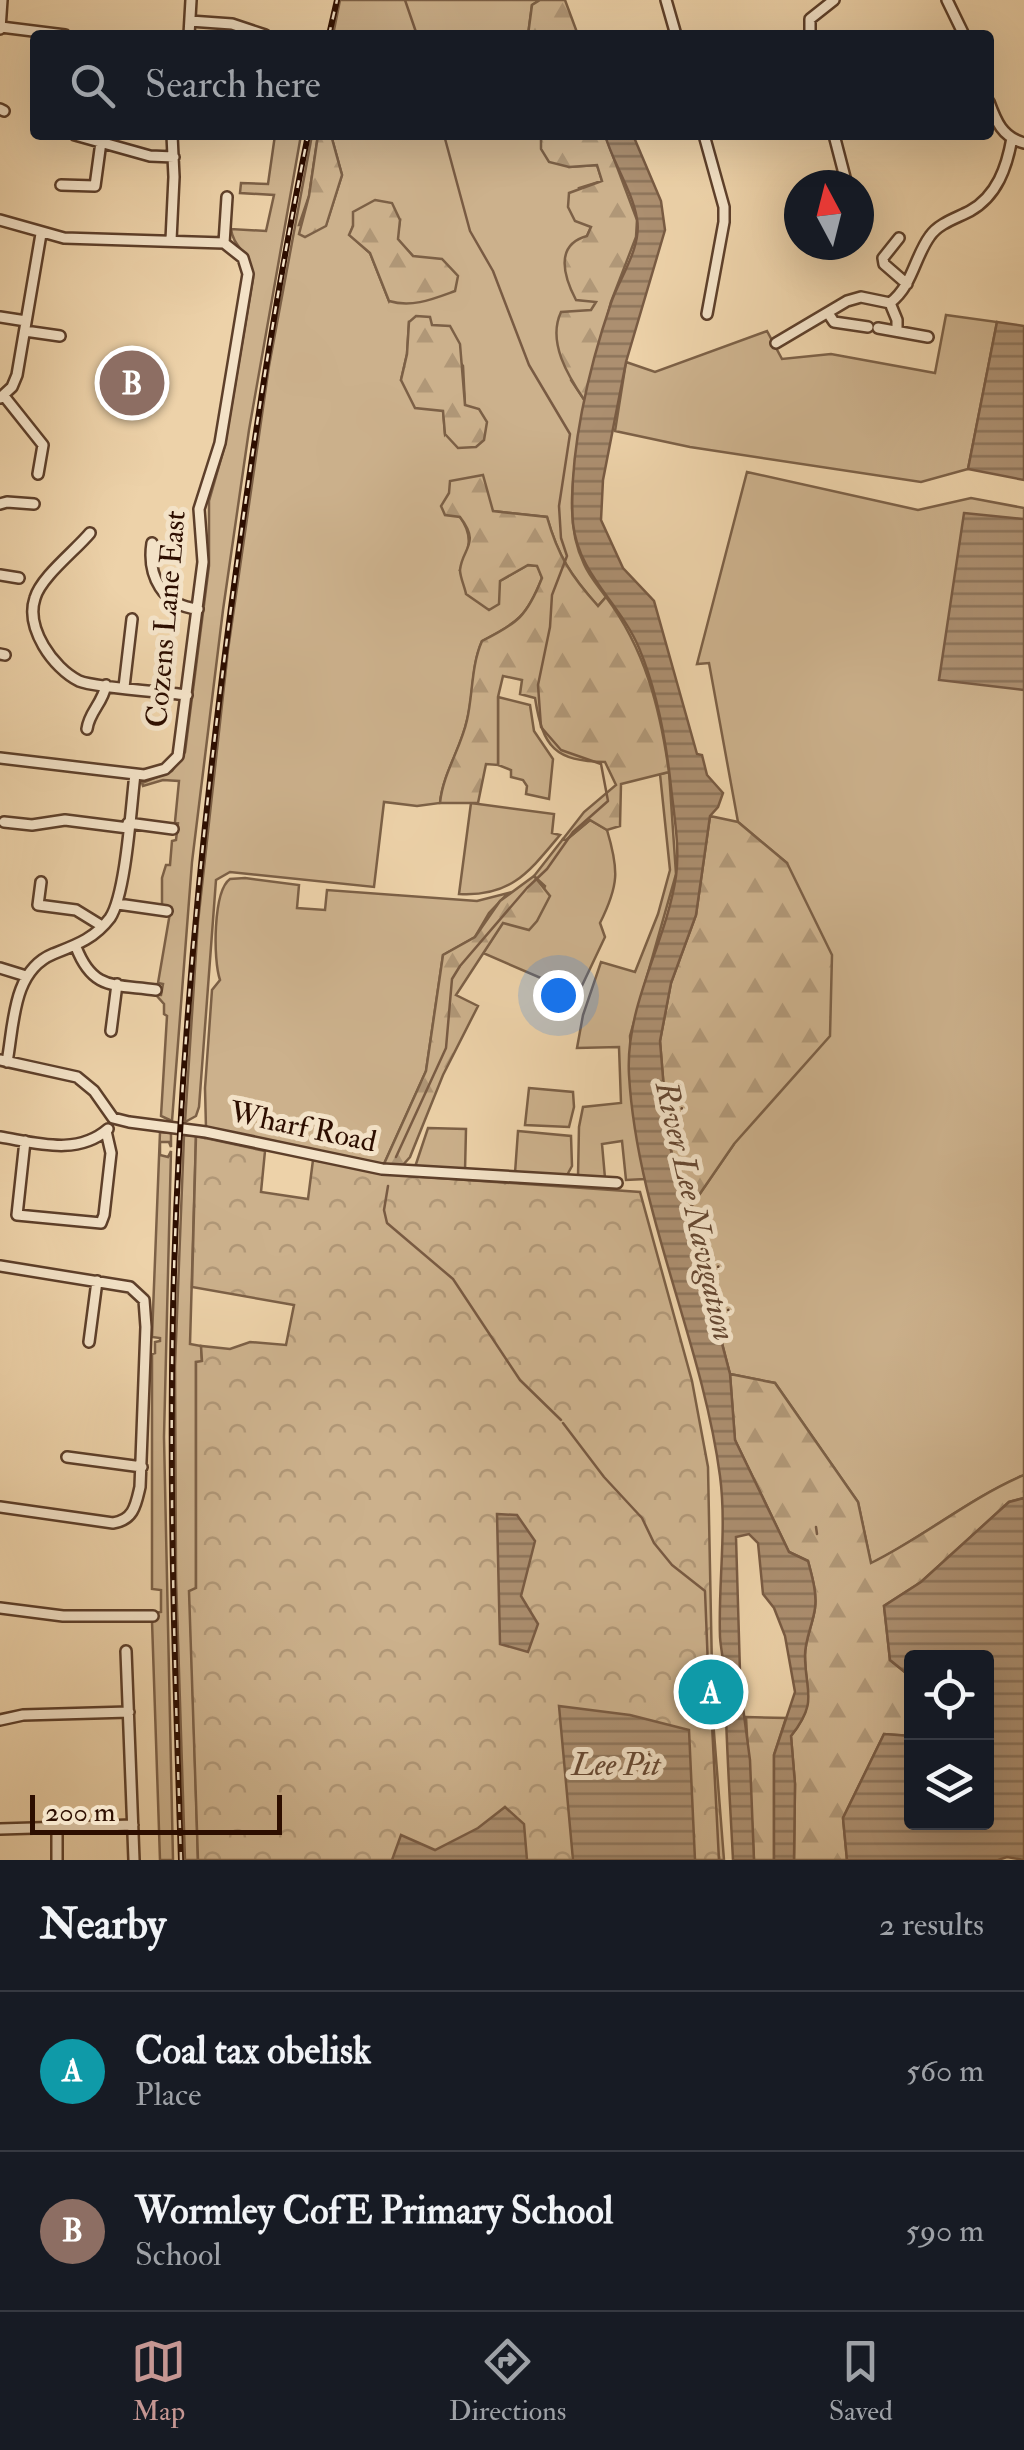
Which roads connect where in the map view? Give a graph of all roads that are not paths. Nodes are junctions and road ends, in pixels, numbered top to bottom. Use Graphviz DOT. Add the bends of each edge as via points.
graph roads {
  1 [pos="2,0"];
  2 [pos="191,0"];
  3 [pos="666,0"];
  4 [pos="834,0"];
  5 [pos="947,0"];
  6 [pos="190,21"];
  7 [pos="0,29"];
  8 [pos="189,30"];
  9 [pos="250,30"];
  10 [pos="675,30"];
  11 [pos="810,30"];
  12 [pos="962,30"];
  13 [pos="30,32"];
  14 [pos="994,113"];
  15 [pos="1012,138"];
  16 [pos="94,140"];
  17 [pos="172,140"];
  18 [pos="705,140"];
  19 [pos="835,140"];
  20 [pos="101,142"];
  21 [pos="1024,143"];
  22 [pos="174,157"];
  23 [pos="842,170"];
  24 [pos="61,185"];
  25 [pos="227,197"];
  26 [pos="0,220"];
  27 [pos="41,234"];
  28 [pos="899,238"];
  29 [pos="171,240"];
  30 [pos="224,243"];
  31 [pos="906,284"];
  32 [pos="890,302"];
  33 [pos="828,313"];
  34 [pos="707,314"];
  35 [pos="0,317"];
  36 [pos="26,326"];
  37 [pos="897,331"];
  38 [pos="60,336"];
  39 [pos="928,338"];
  40 [pos="776,343"];
  41 [pos="2,397"];
  42 [pos="38,474"];
  43 [pos="0,504"];
  44 [pos="34,504"];
  45 [pos="90,533"];
  46 [pos="152,543"];
  47 [pos="0,575"];
  48 [pos="19,578"];
  49 [pos="198,609"];
  50 [pos="132,619"];
  51 [pos="106,685"];
  52 [pos="124,687"];
  53 [pos="187,695"];
  54 [pos="87,730"];
  55 [pos="0,758"];
  56 [pos="134,774"];
  57 [pos="4,822"];
  58 [pos="128,826"];
  59 [pos="173,829"];
  60 [pos="40,882"];
  61 [pos="118,904"];
  62 [pos="167,911"];
  63 [pos="102,926"];
  64 [pos="76,947"];
  65 [pos="0,968"];
  66 [pos="26,976"];
  67 [pos="118,984"];
  68 [pos="156,990"];
  69 [pos="111,1031"];
  70 [pos="4,1061"];
  71 [pos="113,1118"];
  72 [pos="106,1131"];
  73 [pos="0,1138"];
  74 [pos="25,1141"];
  75 [pos="617,1184"];
  76 [pos="0,1266"];
  77 [pos="97,1281"];
  78 [pos="89,1342"];
  79 [pos="67,1457"];
  80 [pos="142,1466"];
  81 [pos="0,1507"];
  82 [pos="0,1608"];
  83 [pos="153,1616"];
  84 [pos="126,1651"];
  85 [pos="129,1712"];
  86 [pos="0,1720"];
  87 [pos="133,1826"];
  88 [pos="0,1828"];
  89 [pos="56,1828"];
  90 [pos="57,1860"];
  91 [pos="134,1860"];
  1 -- 7 [label="street"];
  2 -- 6 [label="street"];
  3 -- 10 [label="street"];
  4 -- 11 [label="street" via="810,19"];
  5 -- 12 [label="street"];
  6 -- 8 [label="street"];
  6 -- 9 [label="street"];
  7 -- 13 [label="street"];
  14 -- 15 [label="street"];
  15 -- 21 [label="street"];
  15 -- 31 [label="street" via="998,183 974,210 933,232"];
  16 -- 20 [label="street"];
  17 -- 22 [label="street"];
  18 -- 34 [label="street" via="724,207"];
  19 -- 23 [label="street"];
  20 -- 22 [label="street"];
  20 -- 24 [label="street" via="95,186"];
  22 -- 29 [label="street"];
  25 -- 30 [label="street"];
  26 -- 27 [label="street"];
  27 -- 29 [label="street"];
  27 -- 36 [label="street"];
  28 -- 31 [label="street" via="883,258"];
  29 -- 30 [label="street"];
  30 -- 49 [label="street, Cozens Lane East" via="243,258 248,279 220,444 200,509"];
  31 -- 32 [label="street"];
  32 -- 33 [label="street" via="861,297"];
  32 -- 37 [label="street"];
  33 -- 37 [label="street" via="834,322"];
  33 -- 40 [label="street"];
  35 -- 36 [label="street"];
  36 -- 38 [label="street"];
  36 -- 41 [label="street" via="17,376"];
  37 -- 39 [label="street"];
  41 -- 42 [label="street" via="43,445"];
  43 -- 44 [label="street"];
  45 -- 51 [label="street" via="39,589 33,622 39,642 72,675"];
  46 -- 49 [label="street" via="150,566 170,600"];
  47 -- 48 [label="street"];
  49 -- 53 [label="street, Cozens Lane East"];
  50 -- 52 [label="street"];
  51 -- 52 [label="street"];
  51 -- 54 [label="street"];
  52 -- 53 [label="street"];
  53 -- 56 [label="street, Cozens Lane East" via="178,756 160,772"];
  55 -- 56 [label="street, Cozens Lane East"];
  56 -- 58 [label="street"];
  57 -- 58 [label="street"];
  58 -- 59 [label="street"];
  58 -- 61 [label="street"];
  60 -- 63 [label="street" via="38,905 76,910"];
  61 -- 62 [label="street"];
  61 -- 63 [label="street"];
  63 -- 64 [label="street"];
  64 -- 66 [label="street" via="38,962"];
  64 -- 67 [label="street" via="92,976"];
  65 -- 66 [label="street"];
  66 -- 70 [label="street"];
  67 -- 68 [label="street"];
  67 -- 69 [label="street"];
  70 -- 71 [label="street" via="77,1077"];
  71 -- 72 [label="street"];
  71 -- 75 [label="street, Wharf Road" via="382,1169"];
  72 -- 74 [label="street" via="78,1146"];
  72 -- 74 [label="street" via="111,1153 100,1223 18,1216"];
  73 -- 74 [label="street"];
  76 -- 77 [label="street"];
  77 -- 78 [label="street"];
  77 -- 80 [label="street" via="130,1287 144,1300"];
  79 -- 80 [label="street"];
  80 -- 81 [label="street" via="135,1508 122,1522"];
  82 -- 83 [label="street"];
  84 -- 85 [label="street"];
  85 -- 86 [label="street"];
  85 -- 87 [label="street"];
  87 -- 89 [label="street"];
  87 -- 91 [label="street"];
  88 -- 89 [label="street"];
  89 -- 90 [label="street"];
}
